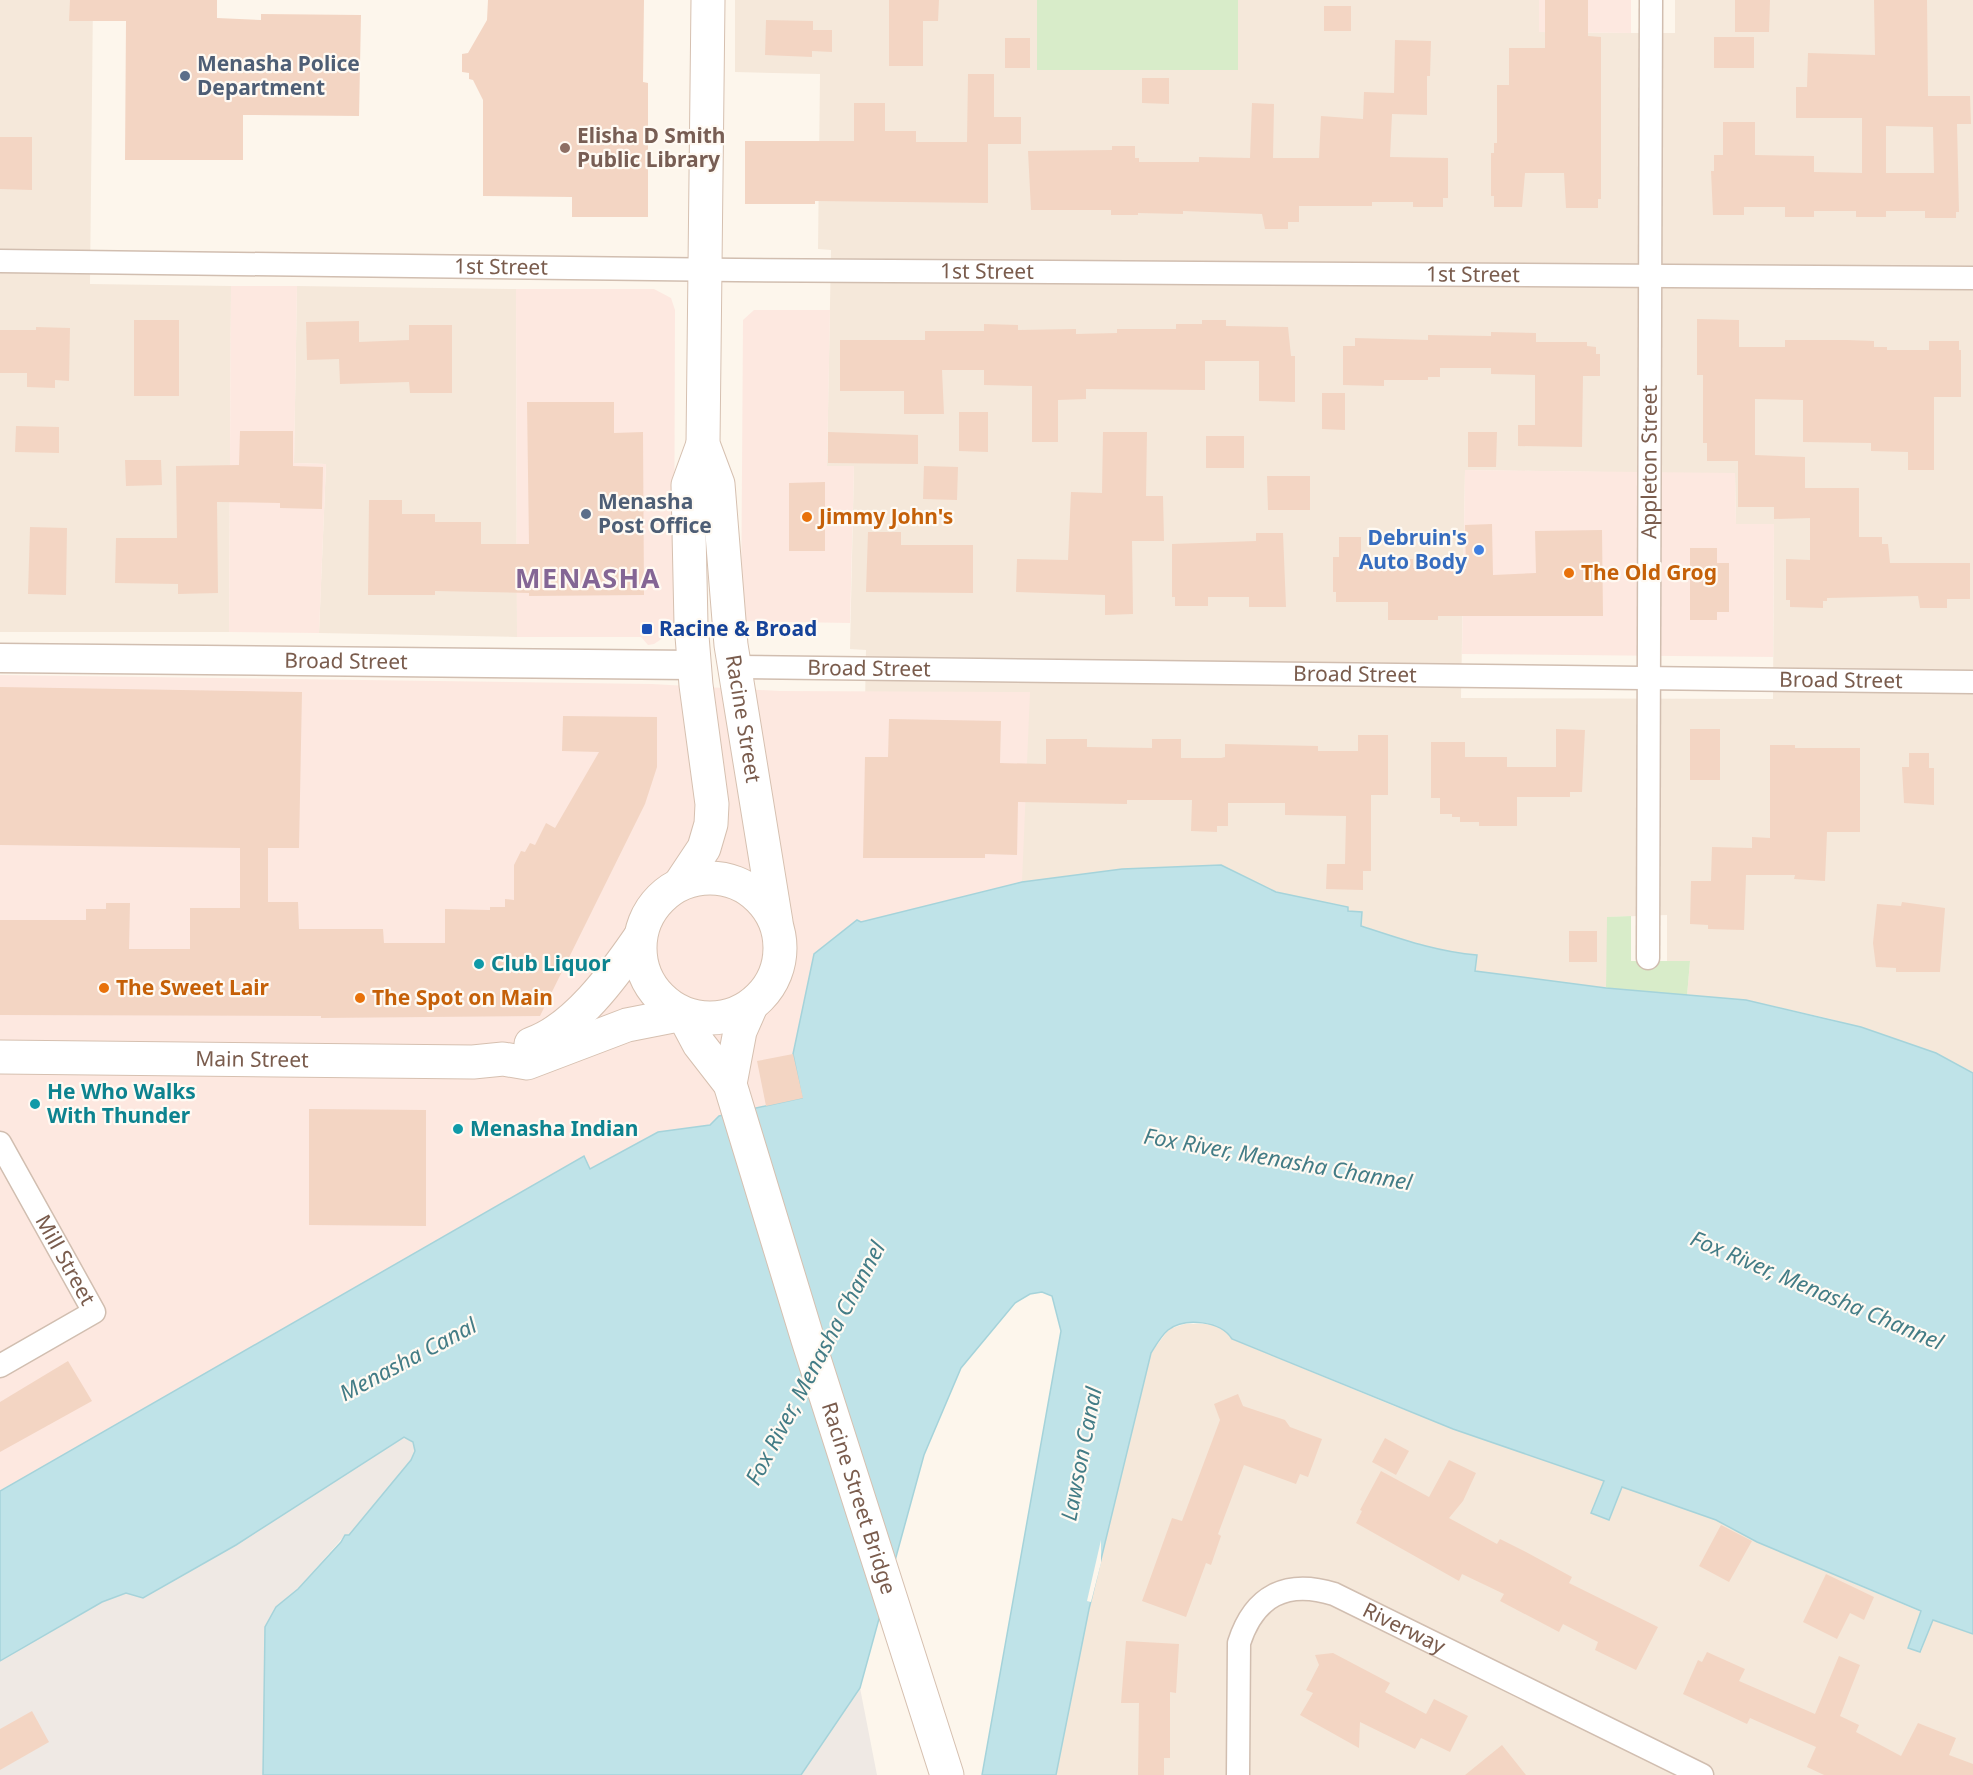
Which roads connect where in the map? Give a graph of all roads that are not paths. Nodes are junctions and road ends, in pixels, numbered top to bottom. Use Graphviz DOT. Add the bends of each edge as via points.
graph roads {
  1 [pos="708,0"];
  2 [pos="1651,0"];
  3 [pos="0,261"];
  4 [pos="703,269"];
  5 [pos="1650,275"];
  6 [pos="1973,278"];
  7 [pos="703,444"];
  8 [pos="0,658"];
  9 [pos="693,665"];
  10 [pos="735,667"];
  11 [pos="1649,677"];
  12 [pos="1973,682"];
  13 [pos="680,884"];
  14 [pos="776,922"];
  15 [pos="640,937"];
  16 [pos="1648,958"];
  17 [pos="751,1006"];
  18 [pos="683,1014"];
  19 [pos="0,1057"];
  20 [pos="503,1059"];
  21 [pos="730,1084"];
  22 [pos="0,1143"];
  23 [pos="0,1366"];
  24 [pos="1661,1765"];
  25 [pos="947,1775"];
  26 [pos="1238,1775"];
  27 [pos="1702,1775"];
  1 -- 4 [label="main road, Racine Street"];
  2 -- 5 [label="street, Appleton Street"];
  3 -- 4 [label="street, 1st Street"];
  4 -- 5 [label="street, 1st Street"];
  4 -- 7 [label="main road, Racine Street"];
  5 -- 6 [label="street, 1st Street"];
  5 -- 11 [label="street, Appleton Street"];
  7 -- 9 [label="main road, Racine Street" via="688,485"];
  7 -- 10 [label="main road, Racine Street" via="718,484"];
  8 -- 9 [label="street, Broad Street"];
  9 -- 13 [label="main road, Racine Street" via="710,778 711,824 704,848"];
  10 -- 11 [label="street, Broad Street"];
  10 -- 14 [label="main road, Racine Street"];
  11 -- 12 [label="street, Broad Street"];
  11 -- 16 [label="street, Appleton Street"];
  13 -- 14 [label="main road" via="702,878 725,879 747,887 764,902"];
  13 -- 15 [label="main road" via="661,897 647,915"];
  14 -- 17 [label="main road" via="781,945 778,968 768,989"];
  15 -- 18 [label="main road" via="640,961 648,983 663,1002"];
  15 -- 20 [label="main road, Main Street" via="564,1026"];
  17 -- 18 [label="main road" via="727,1017"];
  17 -- 21 [label="main road" via="740,1031"];
  18 -- 20 [label="main road, Main Street" via="627,1025 527,1063"];
  18 -- 21 [label="main road" via="699,1044"];
  19 -- 20 [label="main road, Main Street" via="474,1062"];
  21 -- 25 [label="main road, Racine Street Bridge"];
  22 -- 23 [label="street, Mill Street" via="94,1312"];
  24 -- 26 [label="street, Riverway" via="1314,1587 1274,1594 1257,1607 1245,1624 1239,1643"];
  24 -- 27 [label="street, Riverway"];
}
